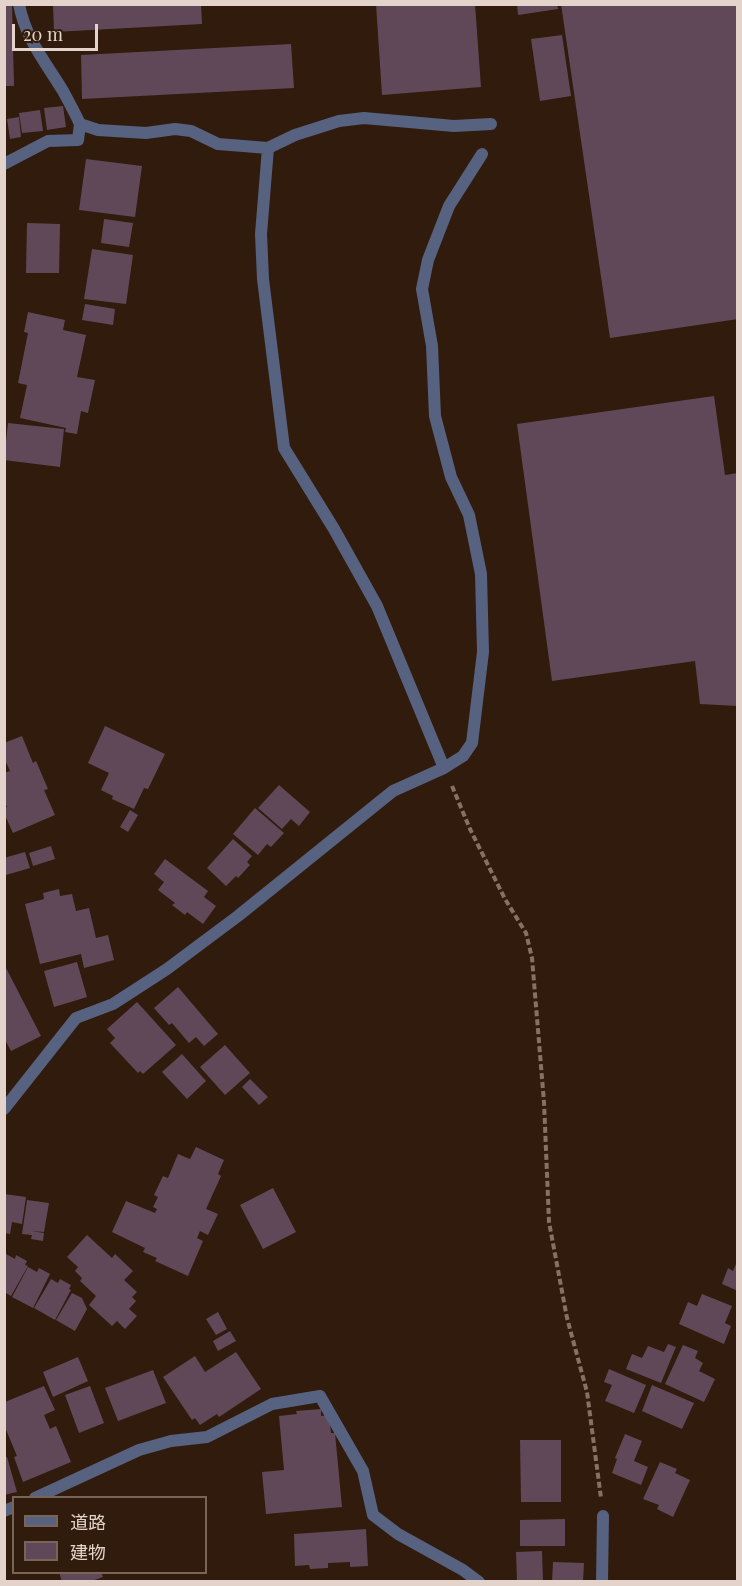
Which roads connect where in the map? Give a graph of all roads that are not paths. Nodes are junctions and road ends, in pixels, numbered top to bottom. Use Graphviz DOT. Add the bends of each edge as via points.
graph roads {
  1 [pos="19,4"];
  2 [pos="80,124"];
  3 [pos="491,124"];
  4 [pos="268,148"];
  5 [pos="482,154"];
  6 [pos="4,164"];
  7 [pos="444,768"];
  8 [pos="4,1109"];
  9 [pos="38,1496"];
  10 [pos="603,1516"];
  11 [pos="479,1581"];
  12 [pos="602,1581"];
  1 -- 2 [label="street" via="39,56"];
  2 -- 4 [label="street" via="98,130 146,133 191,130 218,144"];
  2 -- 6 [label="street" via="78,140 48,141"];
  3 -- 4 [label="street" via="454,126 364,118 295,135"];
  4 -- 7 [label="street" via="261,234 263,279 284,448 377,606"];
  5 -- 7 [label="street" via="449,206 428,260 422,289 432,346 435,416 451,477 469,516 481,574 483,652 472,743 463,756"];
  7 -- 8 [label="street" via="393,791 167,969 113,1004 76,1018"];
  9 -- 11 [label="street" via="139,1450 207,1437 272,1404 320,1396 363,1471 373,1515"];
  10 -- 12 [label="street"];
}
